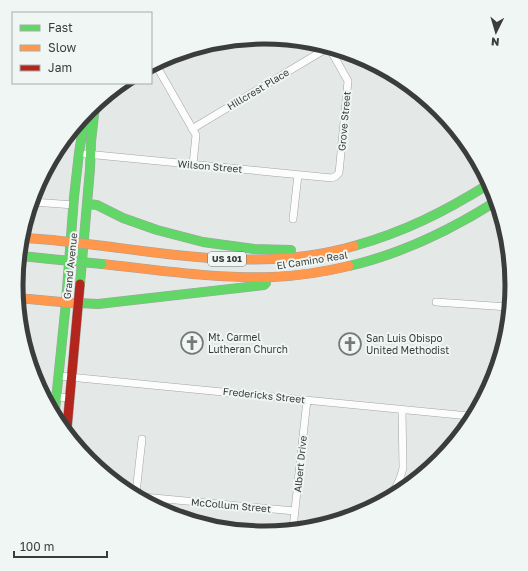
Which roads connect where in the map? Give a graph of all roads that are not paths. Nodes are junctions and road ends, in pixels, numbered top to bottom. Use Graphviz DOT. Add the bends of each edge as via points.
graph roads {
  1 [pos="321,52"];
  2 [pos="332,55"];
  3 [pos="158,69"];
  4 [pos="94,115"];
  5 [pos="83,127"];
  6 [pos="192,129"];
  7 [pos="79,154"];
  8 [pos="91,154"];
  9 [pos="193,164"];
  10 [pos="339,173"];
  11 [pos="298,175"];
  12 [pos="482,183"];
  13 [pos="38,202"];
  14 [pos="87,204"];
  15 [pos="491,204"];
  16 [pos="74,205"];
  17 [pos="493,212"];
  18 [pos="293,219"];
  19 [pos="455,226"];
  20 [pos="28,238"];
  21 [pos="350,247"];
  22 [pos="25,256"];
  23 [pos="276,277"];
  24 [pos="24,298"];
  25 [pos="66,302"];
  26 [pos="436,302"];
  27 [pos="78,303"];
  28 [pos="504,308"];
  29 [pos="58,376"];
  30 [pos="72,377"];
  31 [pos="50,396"];
  32 [pos="56,397"];
  33 [pos="70,398"];
  34 [pos="307,400"];
  35 [pos="55,406"];
  36 [pos="402,410"];
  37 [pos="466,416"];
  38 [pos="67,424"];
  39 [pos="142,439"];
  40 [pos="395,488"];
  41 [pos="136,490"];
  42 [pos="149,498"];
  43 [pos="295,511"];
  44 [pos="293,524"];
  1 -- 6 [label="street, Hillcrest Place"];
  2 -- 10 [label="street, Grove Street" via="348,81"];
  3 -- 6 [label="street"];
  4 -- 8 [label="main road, Grand Avenue"];
  5 -- 7 [label="main road, Grand Avenue"];
  6 -- 9 [label="street" via="196,135"];
  7 -- 8 [label="street, Wilson Street"];
  7 -- 16 [label="main road, Grand Avenue"];
  8 -- 9 [label="street, Wilson Street"];
  8 -- 14 [label="main road, Grand Avenue"];
  9 -- 11 [label="street, Wilson Street"];
  10 -- 11 [label="street, Wilson Street" via="332,178"];
  11 -- 18 [label="street"];
  12 -- 21 [label="main road, El Camino Real / US 101" via="453,207 436,216 380,239"];
  13 -- 16 [label="street"];
  14 -- 16 [label="main road"];
  14 -- 21 [label="main road" via="97,205 157,230 217,245 277,250 333,245"];
  14 -- 27 [label="main road, Grand Avenue"];
  15 -- 19 [label="main road, El Camino Real / US 101"];
  16 -- 25 [label="main road, Grand Avenue"];
  17 -- 19 [label="main road" via="466,226"];
  19 -- 23 [label="main road, El Camino Real / US 101" via="432,238 380,258 334,269"];
  20 -- 21 [label="main road, El Camino Real / US 101, bridge" via="249,260 311,255"];
  22 -- 23 [label="main road, El Camino Real / US 101, bridge" via="228,277"];
  23 -- 27 [label="main road" via="264,285 98,304"];
  24 -- 25 [label="main road"];
  25 -- 27 [label="main road"];
  25 -- 29 [label="main road, Grand Avenue"];
  26 -- 28 [label="street"];
  27 -- 30 [label="main road, Grand Avenue"];
  29 -- 30 [label="street, Fredericks Street"];
  29 -- 32 [label="main road, Grand Avenue"];
  30 -- 33 [label="main road, Grand Avenue"];
  30 -- 34 [label="street, Fredericks Street"];
  31 -- 32 [label="street"];
  32 -- 33 [label="street"];
  32 -- 35 [label="main road, Grand Avenue"];
  33 -- 38 [label="main road, Grand Avenue"];
  34 -- 36 [label="street, Fredericks Street"];
  34 -- 43 [label="street, Albert Drive"];
  36 -- 37 [label="street, Fredericks Street"];
  36 -- 40 [label="street" via="403,468"];
  39 -- 41 [label="street"];
  42 -- 43 [label="street, McCollum Street"];
  43 -- 44 [label="street, Albert Drive"];
}
